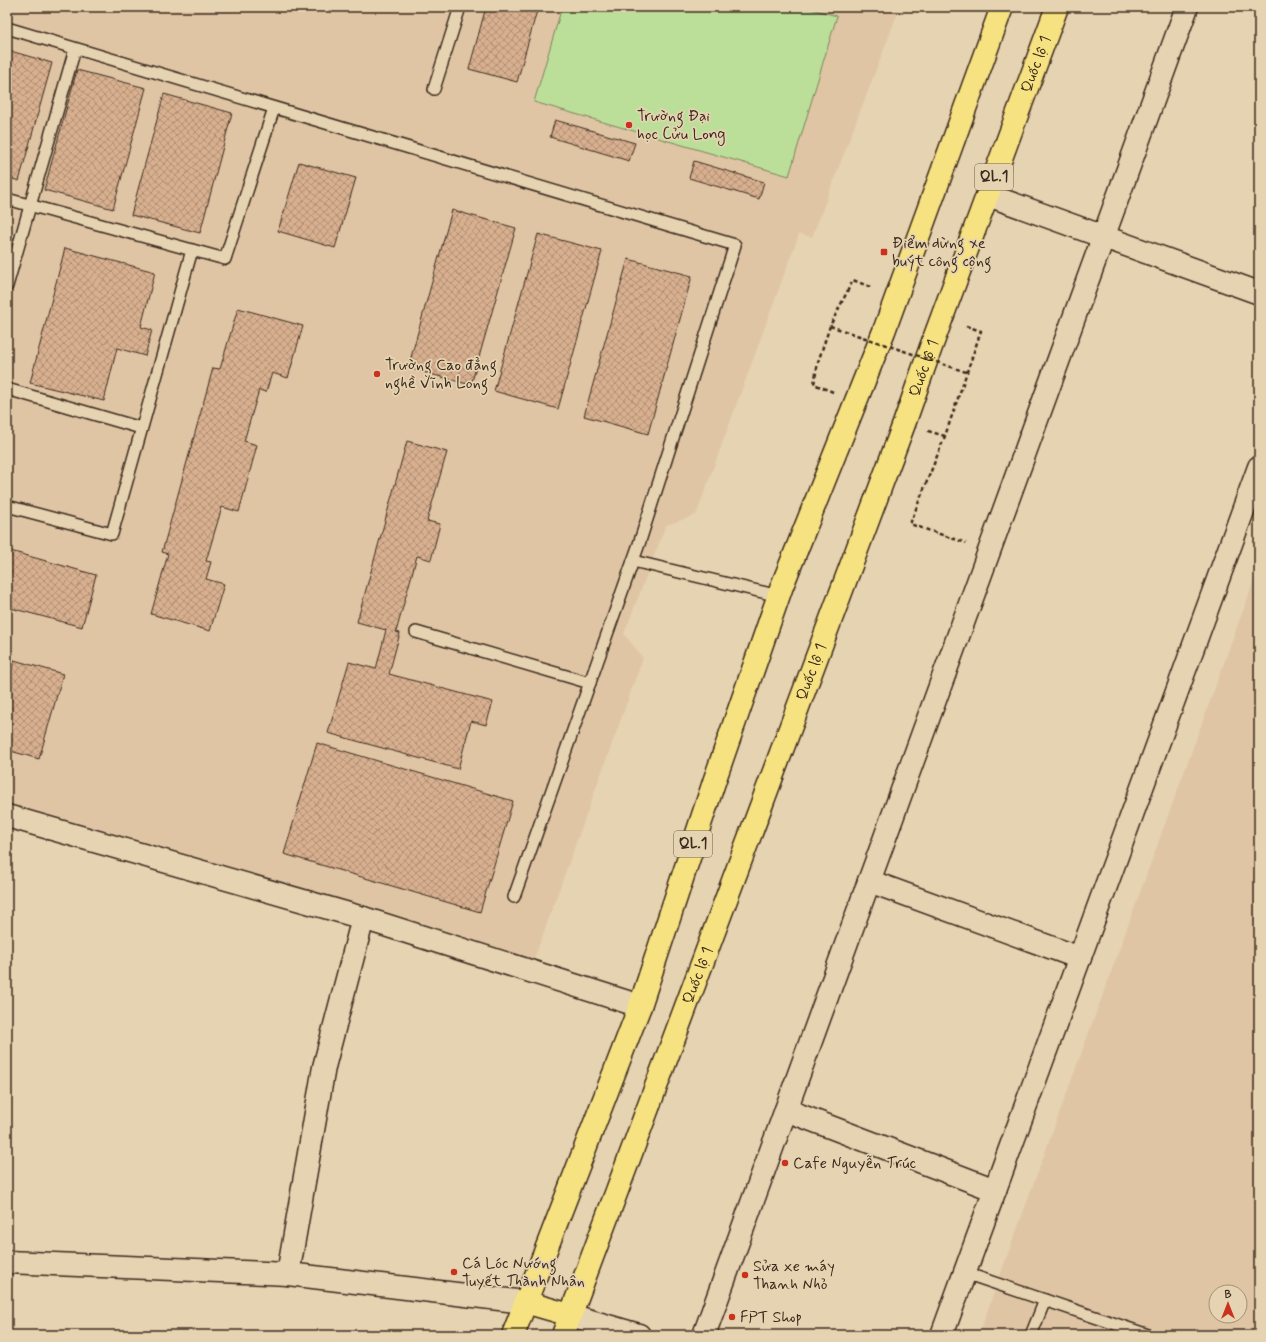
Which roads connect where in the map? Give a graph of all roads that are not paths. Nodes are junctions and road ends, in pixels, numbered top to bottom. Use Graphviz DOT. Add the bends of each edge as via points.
graph roads {
  1 [pos="460,7"];
  2 [pos="1002,7"];
  3 [pos="1057,7"];
  4 [pos="1187,7"];
  5 [pos="7,28"];
  6 [pos="75,49"];
  7 [pos="434,89"];
  8 [pos="274,108"];
  9 [pos="988,195"];
  10 [pos="7,199"];
  11 [pos="30,206"];
  12 [pos="1103,237"];
  13 [pos="192,250"];
  14 [pos="7,286"];
  15 [pos="1259,293"];
  16 [pos="7,389"];
  17 [pos="141,428"];
  18 [pos="1259,467"];
  19 [pos="7,506"];
  20 [pos="633,561"];
  21 [pos="779,596"];
  22 [pos="416,632"];
  23 [pos="590,683"];
  24 [pos="7,816"];
  25 [pos="869,881"];
  26 [pos="514,897"];
  27 [pos="363,918"];
  28 [pos="1080,958"];
  29 [pos="640,1006"];
  30 [pos="786,1110"];
  31 [pos="995,1190"];
  32 [pos="7,1262"];
  33 [pos="965,1273"];
  34 [pos="288,1274"];
  35 [pos="1045,1300"];
  36 [pos="525,1302"];
  37 [pos="570,1315"];
  38 [pos="513,1335"];
  39 [pos="563,1335"];
  40 [pos="639,1335"];
  41 [pos="704,1335"];
  42 [pos="942,1335"];
  43 [pos="1031,1335"];
  44 [pos="1148,1335"];
  1 -- 7 [label="lane"];
  2 -- 21 [label="highway, QL.1" via="884,331"];
  3 -- 9 [label="highway, Quốc lộ 1 / QL.1"];
  4 -- 12 [label="street"];
  5 -- 6 [label="lane"];
  6 -- 8 [label="lane"];
  6 -- 11 [label="lane"];
  8 -- 13 [label="lane" via="225,259"];
  8 -- 20 [label="lane" via="735,245"];
  9 -- 12 [label="street"];
  9 -- 37 [label="highway, Quốc lộ 1 / QL.1"];
  10 -- 11 [label="lane"];
  11 -- 13 [label="lane"];
  11 -- 14 [label="lane"];
  12 -- 15 [label="street"];
  12 -- 25 [label="street"];
  13 -- 17 [label="lane"];
  16 -- 17 [label="lane"];
  17 -- 19 [label="lane" via="112,534"];
  18 -- 28 [label="street"];
  20 -- 21 [label="lane"];
  20 -- 23 [label="lane"];
  21 -- 29 [label="highway, QL.1"];
  22 -- 23 [label="lane"];
  23 -- 26 [label="lane"];
  24 -- 27 [label="street"];
  25 -- 28 [label="street"];
  25 -- 30 [label="street"];
  27 -- 29 [label="street"];
  27 -- 34 [label="street" via="324,1067"];
  28 -- 31 [label="street"];
  29 -- 36 [label="highway, QL.1"];
  30 -- 31 [label="street"];
  30 -- 41 [label="street"];
  31 -- 33 [label="street"];
  32 -- 34 [label="street"];
  33 -- 35 [label="lane"];
  33 -- 42 [label="street"];
  34 -- 36 [label="street"];
  35 -- 43 [label="lane"];
  35 -- 44 [label="lane"];
  36 -- 37 [label="highway"];
  36 -- 38 [label="highway, QL.1"];
  37 -- 39 [label="highway, Quốc lộ 1 / QL.1"];
  37 -- 40 [label="street"];
}
